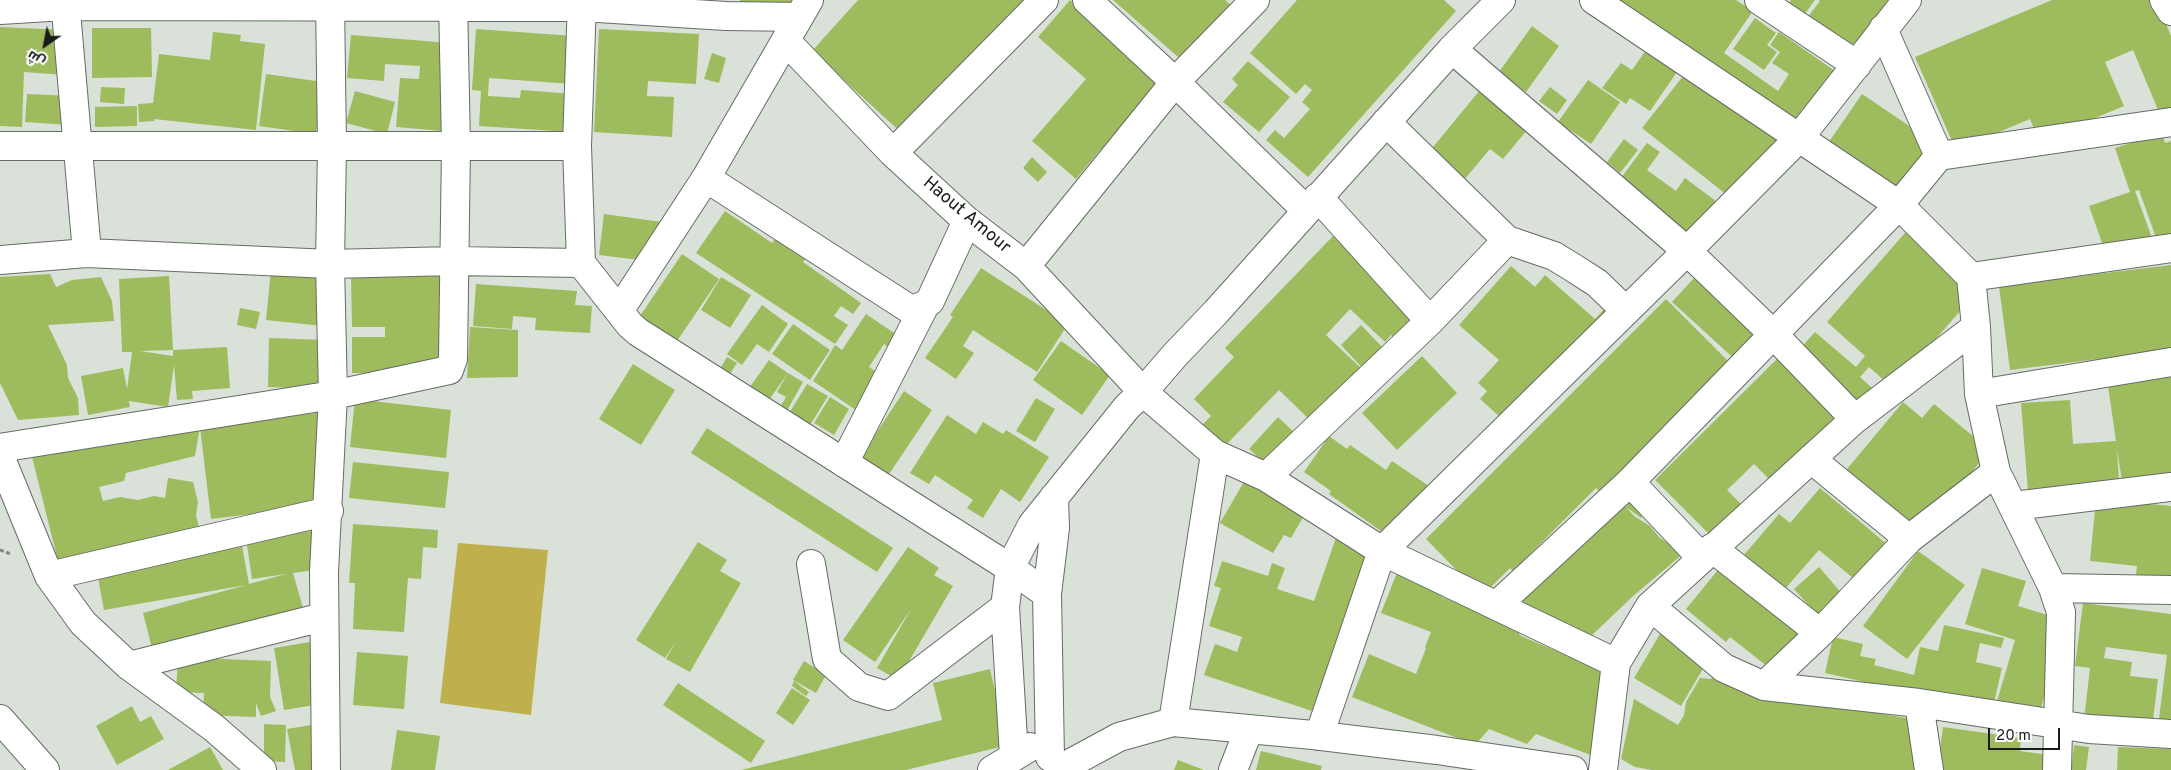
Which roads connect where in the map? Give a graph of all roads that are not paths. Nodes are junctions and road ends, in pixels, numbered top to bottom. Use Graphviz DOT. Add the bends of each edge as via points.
graph roads {
  1 [pos="1044,0"];
  2 [pos="1087,0"];
  3 [pos="1255,0"];
  4 [pos="1594,0"];
  5 [pos="1758,0"];
  6 [pos="1907,0"];
  7 [pos="2164,0"];
  8 [pos="65,3"];
  9 [pos="330,3"];
  10 [pos="454,3"];
  11 [pos="582,4"];
  12 [pos="1487,5"];
  13 [pos="804,8"];
  14 [pos="0,10"];
  15 [pos="2171,11"];
  16 [pos="1884,30"];
  17 [pos="786,41"];
  18 [pos="1452,49"];
  19 [pos="1857,65"];
  20 [pos="1175,82"];
  21 [pos="1386,122"];
  22 [pos="2171,122"];
  23 [pos="1800,138"];
  24 [pos="0,146"];
  25 [pos="77,146"];
  26 [pos="332,146"];
  27 [pos="456,146"];
  28 [pos="577,146"];
  29 [pos="893,152"];
  30 [pos="1939,156"];
  31 [pos="706,178"];
  32 [pos="1312,204"];
  33 [pos="1899,205"];
  34 [pos="967,221"];
  35 [pos="1507,240"];
  36 [pos="2171,248"];
  37 [pos="1687,251"];
  38 [pos="86,253"];
  39 [pos="0,260"];
  40 [pos="453,261"];
  41 [pos="580,263"];
  42 [pos="330,264"];
  43 [pos="1026,266"];
  44 [pos="1971,277"];
  45 [pos="925,306"];
  46 [pos="619,311"];
  47 [pos="1626,311"];
  48 [pos="1430,321"];
  49 [pos="1976,326"];
  50 [pos="1773,334"];
  51 [pos="2171,362"];
  52 [pos="1143,392"];
  53 [pos="1979,394"];
  54 [pos="333,395"];
  55 [pos="1855,419"];
  56 [pos="0,448"];
  57 [pos="1215,454"];
  58 [pos="0,456"];
  59 [pos="1811,459"];
  60 [pos="844,463"];
  61 [pos="1996,472"];
  62 [pos="1266,477"];
  63 [pos="1630,482"];
  64 [pos="2171,487"];
  65 [pos="1054,497"];
  66 [pos="2014,506"];
  67 [pos="329,511"];
  68 [pos="1909,539"];
  69 [pos="1382,551"];
  70 [pos="1707,553"];
  71 [pos="811,564"];
  72 [pos="1010,568"];
  73 [pos="49,576"];
  74 [pos="2054,588"];
  75 [pos="2171,590"];
  76 [pos="1048,594"];
  77 [pos="1497,605"];
  78 [pos="1650,606"];
  79 [pos="1004,608"];
  80 [pos="324,618"];
  81 [pos="1820,633"];
  82 [pos="1616,662"];
  83 [pos="129,666"];
  84 [pos="1764,686"];
  85 [pos="1919,703"];
  86 [pos="0,719"];
  87 [pos="1173,722"];
  88 [pos="2057,725"];
  89 [pos="1249,729"];
  90 [pos="2171,734"];
  91 [pos="1319,736"];
  92 [pos="1436,760"];
  93 [pos="1003,763"];
  94 [pos="1056,766"];
  95 [pos="45,770"];
  96 [pos="262,770"];
  97 [pos="326,770"];
  98 [pos="1233,770"];
  99 [pos="1572,770"];
  100 [pos="1603,770"];
  101 [pos="1929,770"];
  102 [pos="2057,770"];
  1 -- 29 [label="street"];
  2 -- 20 [label="street"];
  3 -- 20 [label="street"];
  4 -- 23 [label="street"];
  5 -- 19 [label="street"];
  6 -- 16 [label="street"];
  7 -- 15 [label="street"];
  8 -- 9 [label="street"];
  8 -- 14 [label="street"];
  8 -- 25 [label="street"];
  9 -- 10 [label="street"];
  9 -- 26 [label="street"];
  10 -- 11 [label="street"];
  10 -- 27 [label="street"];
  11 -- 13 [label="street" via="726,16"];
  11 -- 28 [label="street"];
  12 -- 18 [label="street"];
  13 -- 17 [label="street"];
  16 -- 19 [label="street"];
  16 -- 30 [label="street"];
  17 -- 29 [label="street, Haout Amour"];
  17 -- 31 [label="street"];
  18 -- 21 [label="street"];
  18 -- 37 [label="street"];
  19 -- 23 [label="street"];
  20 -- 32 [label="street"];
  20 -- 43 [label="street"];
  21 -- 32 [label="street"];
  21 -- 35 [label="street"];
  22 -- 30 [label="street"];
  23 -- 33 [label="street"];
  23 -- 37 [label="street"];
  24 -- 25 [label="street"];
  25 -- 26 [label="street"];
  25 -- 38 [label="street"];
  26 -- 27 [label="street"];
  26 -- 42 [label="street"];
  27 -- 28 [label="street"];
  27 -- 40 [label="street"];
  28 -- 41 [label="street"];
  29 -- 34 [label="street, Haout Amour"];
  30 -- 33 [label="street"];
  31 -- 45 [label="street" via="908,308"];
  31 -- 46 [label="street"];
  32 -- 48 [label="street"];
  32 -- 52 [label="street"];
  33 -- 44 [label="street"];
  33 -- 50 [label="street"];
  34 -- 43 [label="street, Haout Amour"];
  34 -- 45 [label="street"];
  35 -- 47 [label="street" via="1554,256 1597,283"];
  35 -- 48 [label="street"];
  36 -- 44 [label="street"];
  37 -- 47 [label="street"];
  37 -- 50 [label="street"];
  38 -- 39 [label="street"];
  38 -- 42 [label="street"];
  40 -- 41 [label="street"];
  40 -- 42 [label="street"];
  40 -- 54 [label="street" via="453,359 449,370"];
  41 -- 46 [label="street"];
  42 -- 54 [label="street"];
  43 -- 52 [label="street, Haout Amour"];
  44 -- 49 [label="street"];
  45 -- 60 [label="street"];
  46 -- 60 [label="street" via="638,332"];
  47 -- 69 [label="street"];
  48 -- 62 [label="street"];
  49 -- 53 [label="street"];
  49 -- 55 [label="street"];
  50 -- 55 [label="street"];
  50 -- 63 [label="street"];
  51 -- 53 [label="street"];
  52 -- 57 [label="street, Haout Amour"];
  52 -- 65 [label="street" via="1127,407"];
  53 -- 61 [label="street"];
  54 -- 56 [label="street"];
  54 -- 67 [label="street"];
  55 -- 59 [label="street"];
  57 -- 62 [label="street, Haout Amour"];
  57 -- 87 [label="street"];
  58 -- 73 [label="street"];
  59 -- 68 [label="street"];
  59 -- 70 [label="street"];
  60 -- 72 [label="street"];
  61 -- 66 [label="street"];
  61 -- 68 [label="street"];
  62 -- 69 [label="street, Haout Amour"];
  63 -- 70 [label="street"];
  63 -- 77 [label="street"];
  64 -- 66 [label="street"];
  65 -- 72 [label="street" via="1032,526"];
  65 -- 76 [label="street" via="1055,528"];
  66 -- 74 [label="street"];
  67 -- 73 [label="street"];
  67 -- 80 [label="street"];
  68 -- 81 [label="street"];
  69 -- 77 [label="street, Haout Amour"];
  69 -- 91 [label="street"];
  70 -- 78 [label="street"];
  70 -- 81 [label="street"];
  71 -- 79 [label="street" via="827,659 859,687 888,696"];
  72 -- 76 [label="street"];
  72 -- 79 [label="street"];
  73 -- 83 [label="street" via="83,623"];
  74 -- 75 [label="street"];
  74 -- 88 [label="street" via="2061,628"];
  76 -- 94 [label="street"];
  77 -- 82 [label="street, Haout Amour"];
  78 -- 82 [label="street"];
  78 -- 84 [label="street" via="1724,668"];
  79 -- 93 [label="street"];
  80 -- 83 [label="street"];
  80 -- 97 [label="street"];
  81 -- 84 [label="street"];
  82 -- 100 [label="street"];
  83 -- 96 [label="street" via="214,728"];
  84 -- 85 [label="street"];
  85 -- 88 [label="street"];
  85 -- 101 [label="street"];
  86 -- 95 [label="street"];
  87 -- 89 [label="street"];
  87 -- 94 [label="street" via="1119,737"];
  88 -- 90 [label="street"];
  88 -- 102 [label="street"];
  89 -- 91 [label="street"];
  89 -- 98 [label="street"];
  91 -- 92 [label="street"];
  92 -- 99 [label="street"];
  93 -- 94 [label="street" via="1034,746 1040,748"];
}
